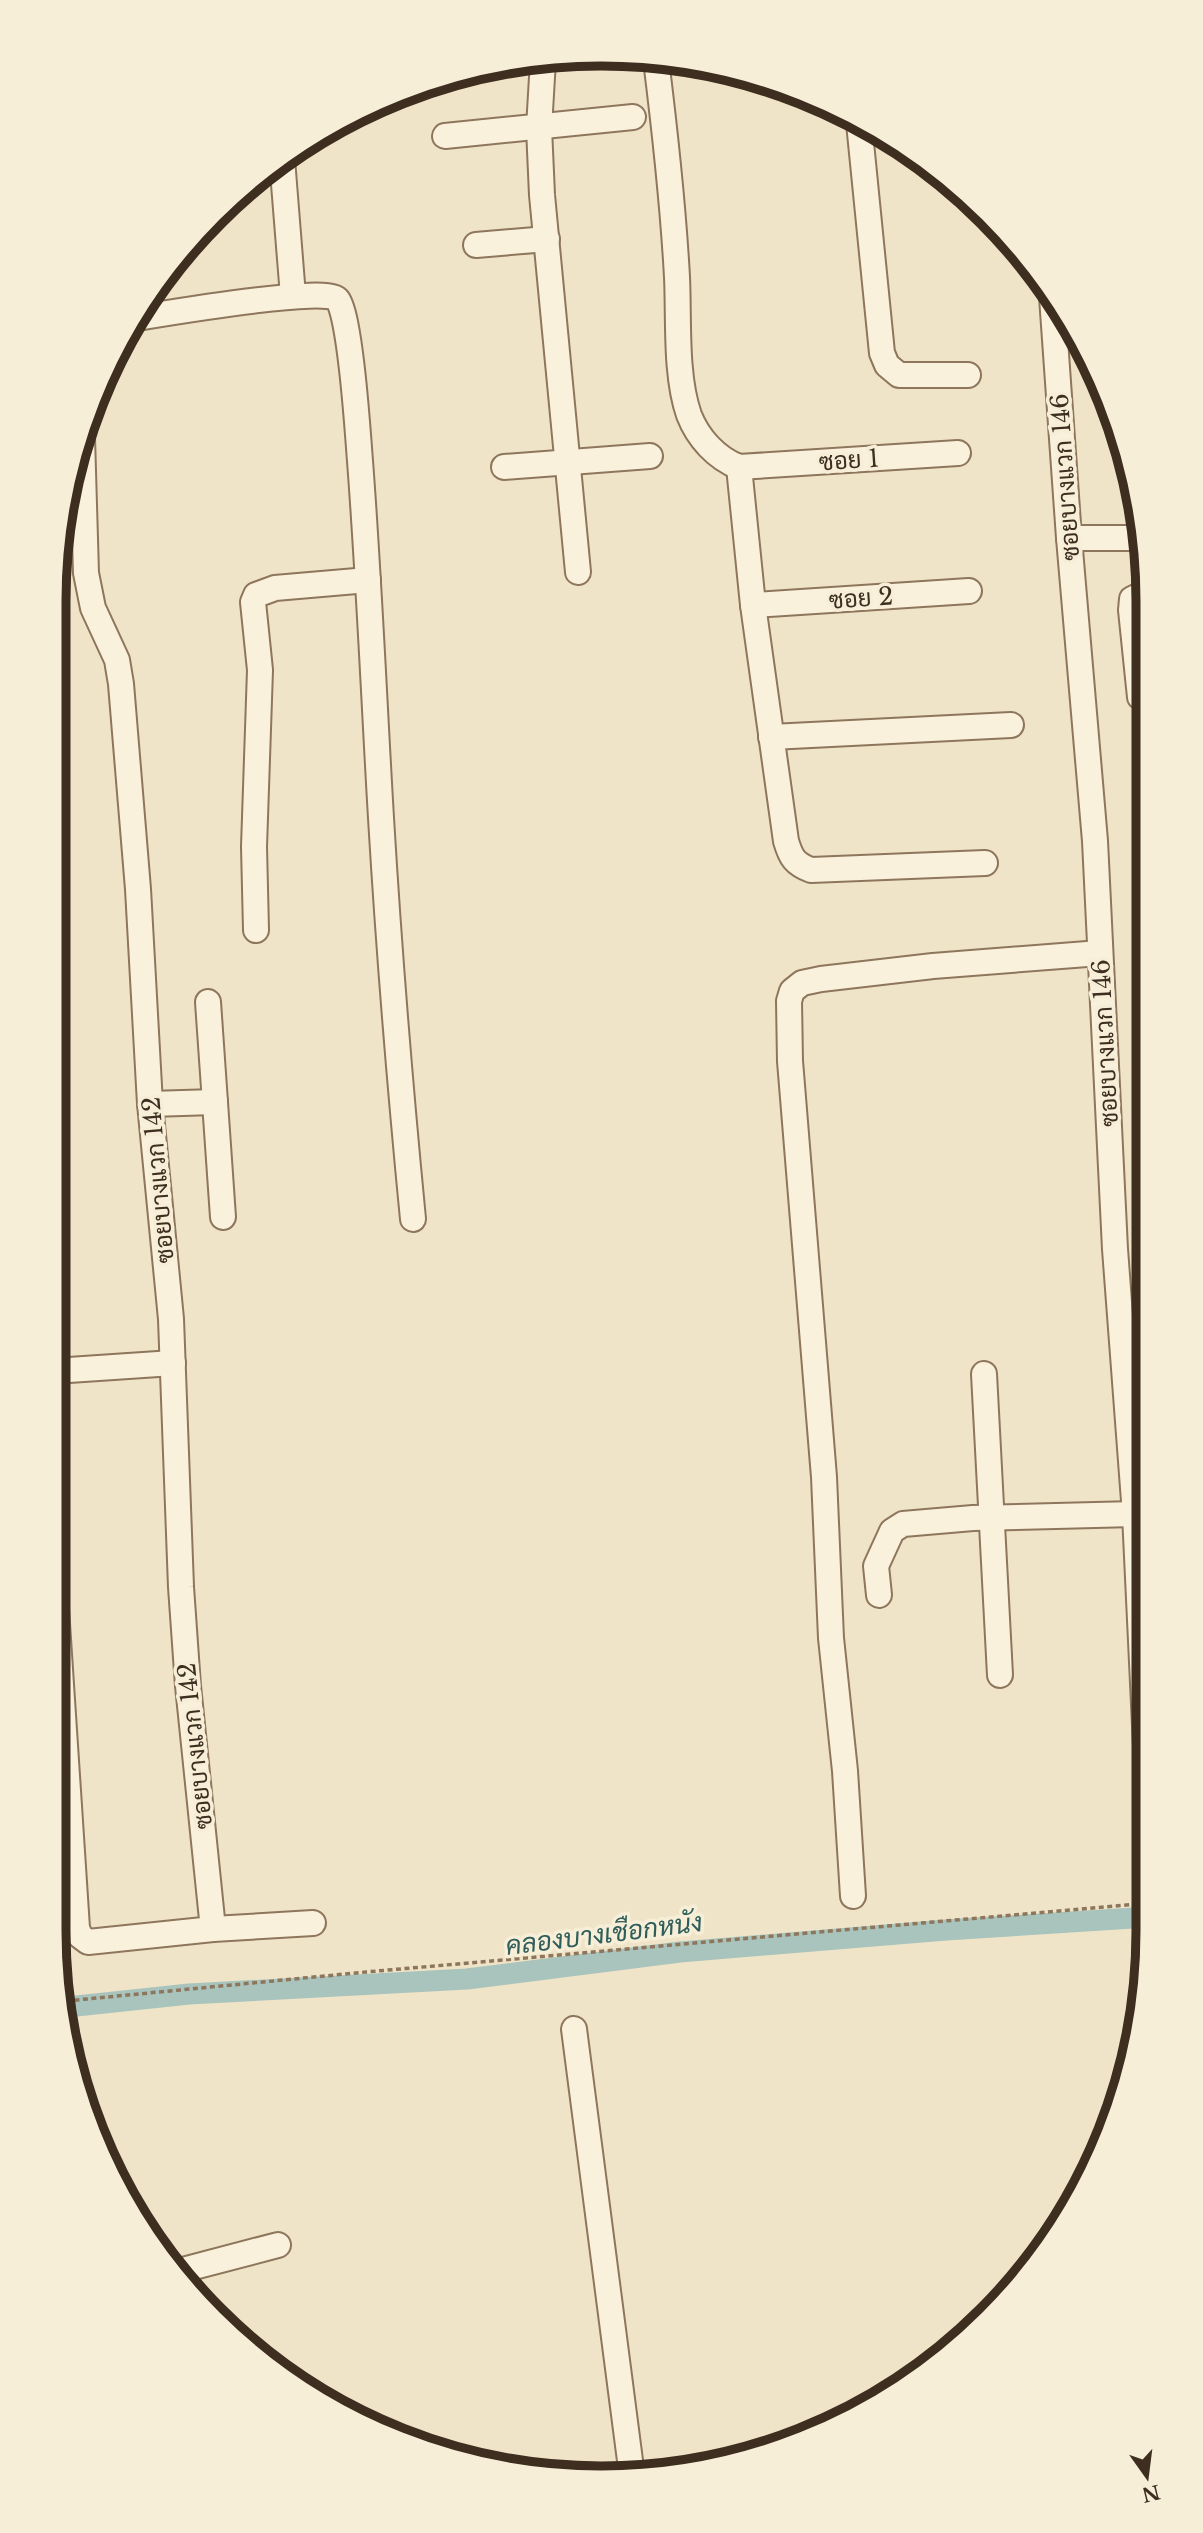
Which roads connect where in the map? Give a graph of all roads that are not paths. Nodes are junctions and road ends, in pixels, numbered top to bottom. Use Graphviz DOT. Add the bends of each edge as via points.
graph roads {
  1 [pos="542,70"];
  2 [pos="657,70"];
  3 [pos="633,117"];
  4 [pos="539,128"];
  5 [pos="860,133"];
  6 [pos="445,136"];
  7 [pos="283,172"];
  8 [pos="547,239"];
  9 [pos="476,245"];
  10 [pos="293,296"];
  11 [pos="149,316"];
  12 [pos="1053,316"];
  13 [pos="968,375"];
  14 [pos="958,453"];
  15 [pos="650,456"];
  16 [pos="569,462"];
  17 [pos="504,467"];
  18 [pos="739,467"];
  19 [pos="83,471"];
  20 [pos="1069,538"];
  21 [pos="1133,538"];
  22 [pos="578,572"];
  23 [pos="368,580"];
  24 [pos="969,591"];
  25 [pos="1136,597"];
  26 [pos="753,605"];
  27 [pos="1136,662"];
  28 [pos="1011,725"];
  29 [pos="771,737"];
  30 [pos="985,863"];
  31 [pos="256,930"];
  32 [pos="1100,953"];
  33 [pos="208,1002"];
  34 [pos="215,1102"];
  35 [pos="150,1104"];
  36 [pos="223,1217"];
  37 [pos="412,1219"];
  38 [pos="173,1363"];
  39 [pos="66,1370"];
  40 [pos="984,1374"];
  41 [pos="1135,1514"];
  42 [pos="993,1518"];
  43 [pos="1136,1531"];
  44 [pos="879,1594"];
  45 [pos="1000,1675"];
  46 [pos="66,1761"];
  47 [pos="853,1896"];
  48 [pos="313,1923"];
  49 [pos="213,1929"];
  50 [pos="574,2029"];
  51 [pos="278,2245"];
  52 [pos="187,2269"];
  53 [pos="631,2465"];
  1 -- 4 [label="street"];
  2 -- 18 [label="street" via="672,195 684,392 702,439 726,462"];
  3 -- 4 [label="street"];
  4 -- 6 [label="street"];
  4 -- 8 [label="street"];
  5 -- 13 [label="street" via="882,353 887,365 899,375"];
  7 -- 10 [label="street"];
  8 -- 9 [label="street"];
  8 -- 16 [label="street"];
  10 -- 11 [label="street"];
  10 -- 23 [label="street" via="333,295 344,315 355,392"];
  12 -- 20 [label="street, ซอยบางแวก 146"];
  14 -- 18 [label="street, ซอย 1"];
  15 -- 16 [label="street"];
  16 -- 17 [label="street"];
  16 -- 22 [label="street"];
  18 -- 26 [label="street"];
  19 -- 35 [label="street, ซอยบางแวก 142" via="86,573 93,608 117,660 121,684"];
  20 -- 21 [label="street"];
  20 -- 32 [label="street, ซอยบางแวก 146"];
  23 -- 31 [label="street" via="275,588 256,595 253,602 260,670"];
  23 -- 37 [label="street" via="393,999"];
  24 -- 26 [label="street, ซอย 2"];
  25 -- 27 [label="street" via="1130,610"];
  26 -- 29 [label="street"];
  28 -- 29 [label="street"];
  29 -- 30 [label="street" via="786,841 797,864 811,870"];
  32 -- 41 [label="street, ซอยบางแวก 146"];
  32 -- 47 [label="street" via="821,979 802,984 792,991 789,1001 824,1477 831,1638"];
  33 -- 34 [label="street"];
  34 -- 35 [label="street"];
  34 -- 36 [label="street"];
  35 -- 38 [label="street, ซอยบางแวก 142"];
  38 -- 39 [label="street"];
  38 -- 49 [label="street, ซอยบางแวก 142" via="181,1587"];
  40 -- 42 [label="street"];
  41 -- 42 [label="street"];
  41 -- 43 [label="street, ซอยบางแวก 146"];
  42 -- 44 [label="street" via="916,1521 895,1528 876,1566"];
  42 -- 45 [label="street"];
  46 -- 49 [label="street" via="80,1936 88,1942"];
  48 -- 49 [label="street"];
  50 -- 53 [label="street"];
  51 -- 52 [label="street"];
}
